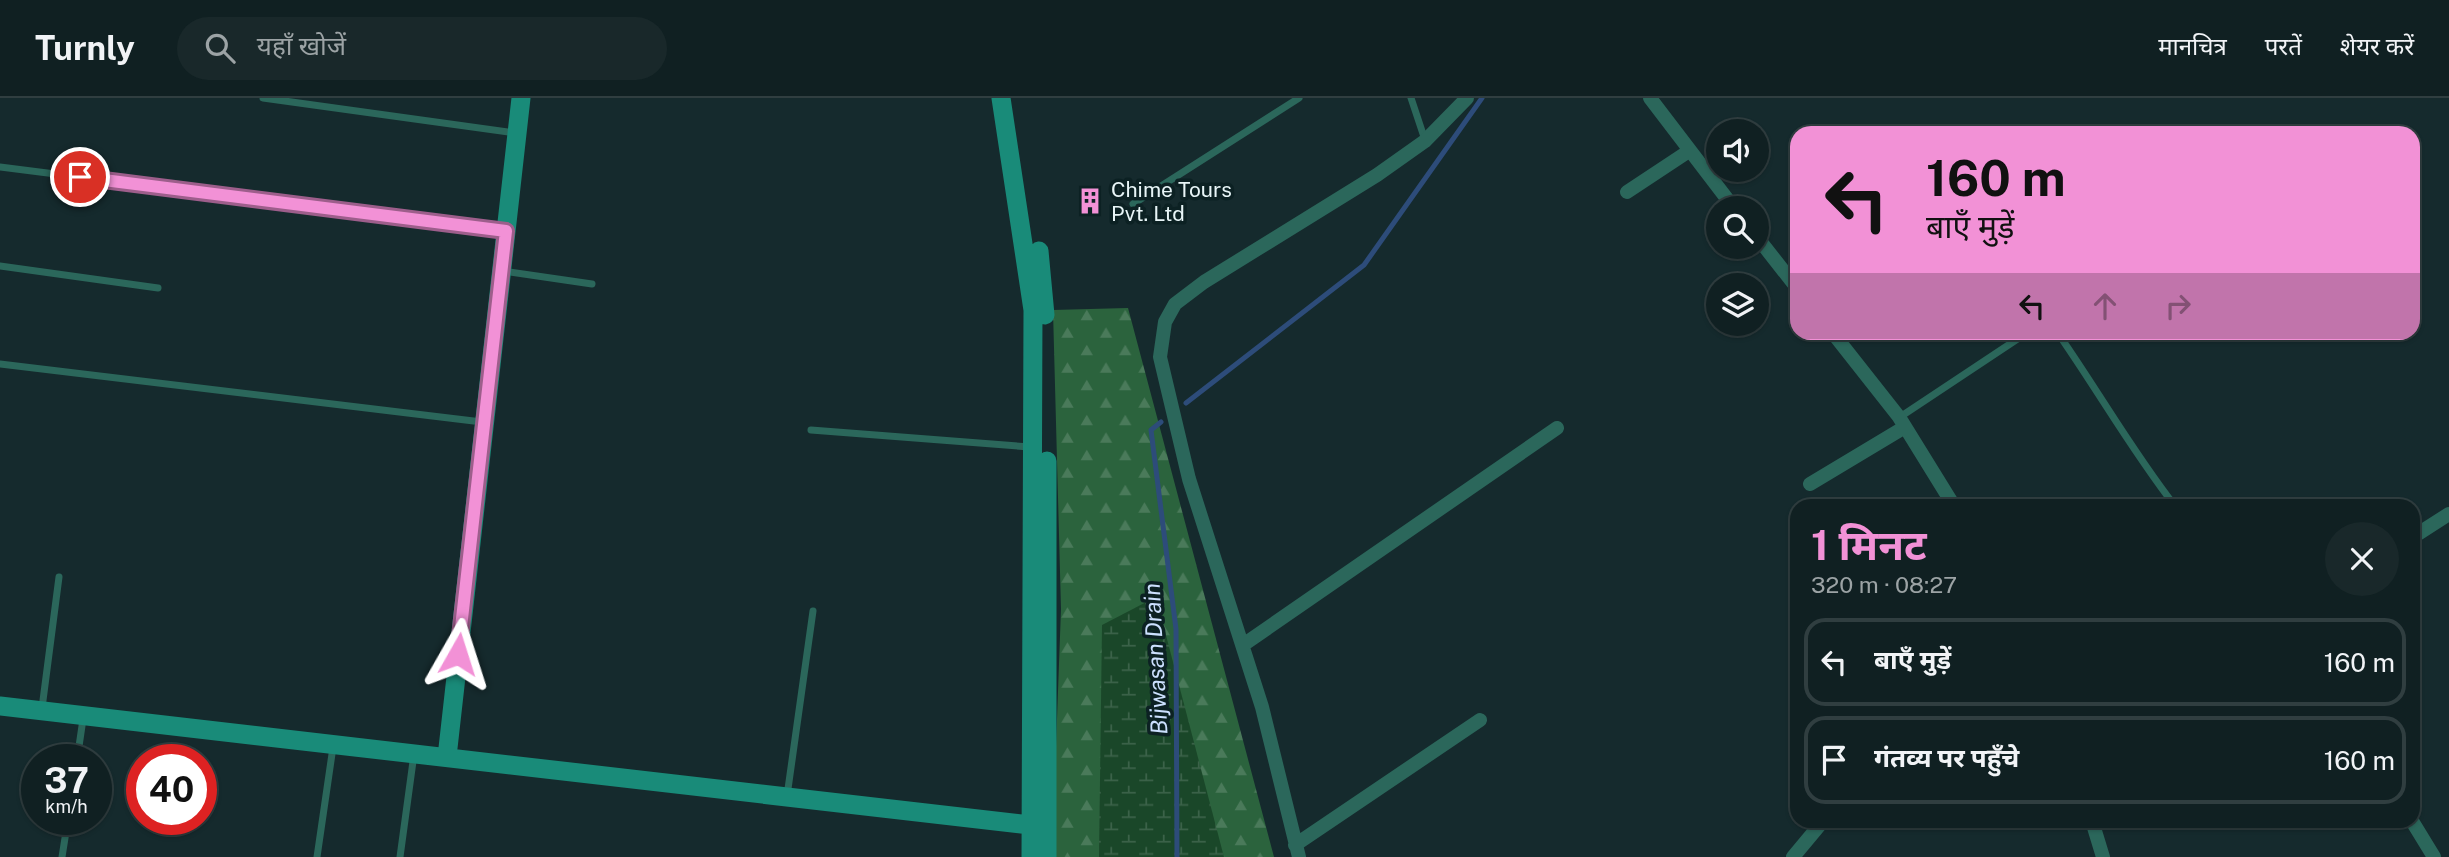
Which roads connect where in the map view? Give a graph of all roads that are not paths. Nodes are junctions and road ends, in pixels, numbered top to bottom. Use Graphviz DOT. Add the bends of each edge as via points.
graph roads {
  1 [pos="263,98"];
  2 [pos="521,98"];
  3 [pos="1001,98"];
  4 [pos="1014,98"];
  5 [pos="1299,98"];
  6 [pos="1410,98"];
  7 [pos="1467,98"];
  8 [pos="1650,98"];
  9 [pos="517,133"];
  10 [pos="1425,141"];
  11 [pos="1689,151"];
  12 [pos="0,167"];
  13 [pos="1627,192"];
  14 [pos="1725,196"];
  15 [pos="1133,204"];
  16 [pos="506,231"];
  17 [pos="1769,252"];
  18 [pos="0,266"];
  19 [pos="502,271"];
  20 [pos="1790,279"];
  21 [pos="592,284"];
  22 [pos="158,288"];
  23 [pos="1838,340"];
  24 [pos="2017,340"];
  25 [pos="2063,340"];
  26 [pos="0,365"];
  27 [pos="485,422"];
  28 [pos="1902,422"];
  29 [pos="1556,428"];
  30 [pos="811,430"];
  31 [pos="1034,447"];
  32 [pos="1810,484"];
  33 [pos="1950,499"];
  34 [pos="2170,499"];
  35 [pos="2449,514"];
  36 [pos="2420,533"];
  37 [pos="59,577"];
  38 [pos="813,611"];
  39 [pos="1242,645"];
  40 [pos="0,706"];
  41 [pos="42,710"];
  42 [pos="83,715"];
  43 [pos="1480,720"];
  44 [pos="79,744"];
  45 [pos="334,744"];
  46 [pos="414,753"];
  47 [pos="447,757"];
  48 [pos="787,797"];
  49 [pos="1040,826"];
  50 [pos="1817,828"];
  51 [pos="2094,828"];
  52 [pos="2416,828"];
  53 [pos="65,835"];
  54 [pos="1297,851"];
  55 [pos="62,857"];
  56 [pos="317,857"];
  57 [pos="400,857"];
  58 [pos="1031,857"];
  59 [pos="1047,857"];
  60 [pos="1793,857"];
  61 [pos="2103,857"];
  62 [pos="2434,857"];
  1 -- 9 [label="lane"];
  2 -- 9 [label="street"];
  3 -- 31 [label="street" via="1033,310"];
  4 -- 49 [label="street" via="1045,285"];
  5 -- 15 [label="lane"];
  6 -- 10 [label="lane"];
  7 -- 10 [label="street"];
  8 -- 11 [label="street"];
  9 -- 16 [label="street"];
  10 -- 39 [label="street" via="1204,282 1175,304 1165,322 1160,357 1189,479"];
  11 -- 13 [label="street"];
  11 -- 14 [label="street"];
  12 -- 16 [label="lane"];
  16 -- 19 [label="street"];
  17 -- 20 [label="street"];
  18 -- 22 [label="lane"];
  19 -- 21 [label="lane"];
  19 -- 27 [label="street"];
  23 -- 28 [label="street"];
  24 -- 28 [label="lane"];
  25 -- 34 [label="lane"];
  26 -- 27 [label="lane"];
  27 -- 47 [label="street"];
  28 -- 32 [label="street"];
  28 -- 33 [label="street"];
  29 -- 39 [label="street"];
  30 -- 31 [label="lane"];
  31 -- 49 [label="street"];
  35 -- 36 [label="street"];
  37 -- 41 [label="lane"];
  38 -- 48 [label="lane"];
  39 -- 54 [label="street" via="1280,770"];
  40 -- 41 [label="street"];
  41 -- 42 [label="street"];
  42 -- 44 [label="lane"];
  42 -- 45 [label="street"];
  43 -- 54 [label="street"];
  45 -- 46 [label="street"];
  45 -- 56 [label="lane"];
  46 -- 47 [label="street"];
  46 -- 57 [label="lane"];
  47 -- 48 [label="street"];
  48 -- 49 [label="street"];
  49 -- 58 [label="street"];
  49 -- 59 [label="street"];
  50 -- 60 [label="street"];
  51 -- 61 [label="street"];
  52 -- 62 [label="street"];
  53 -- 55 [label="lane"];
}
